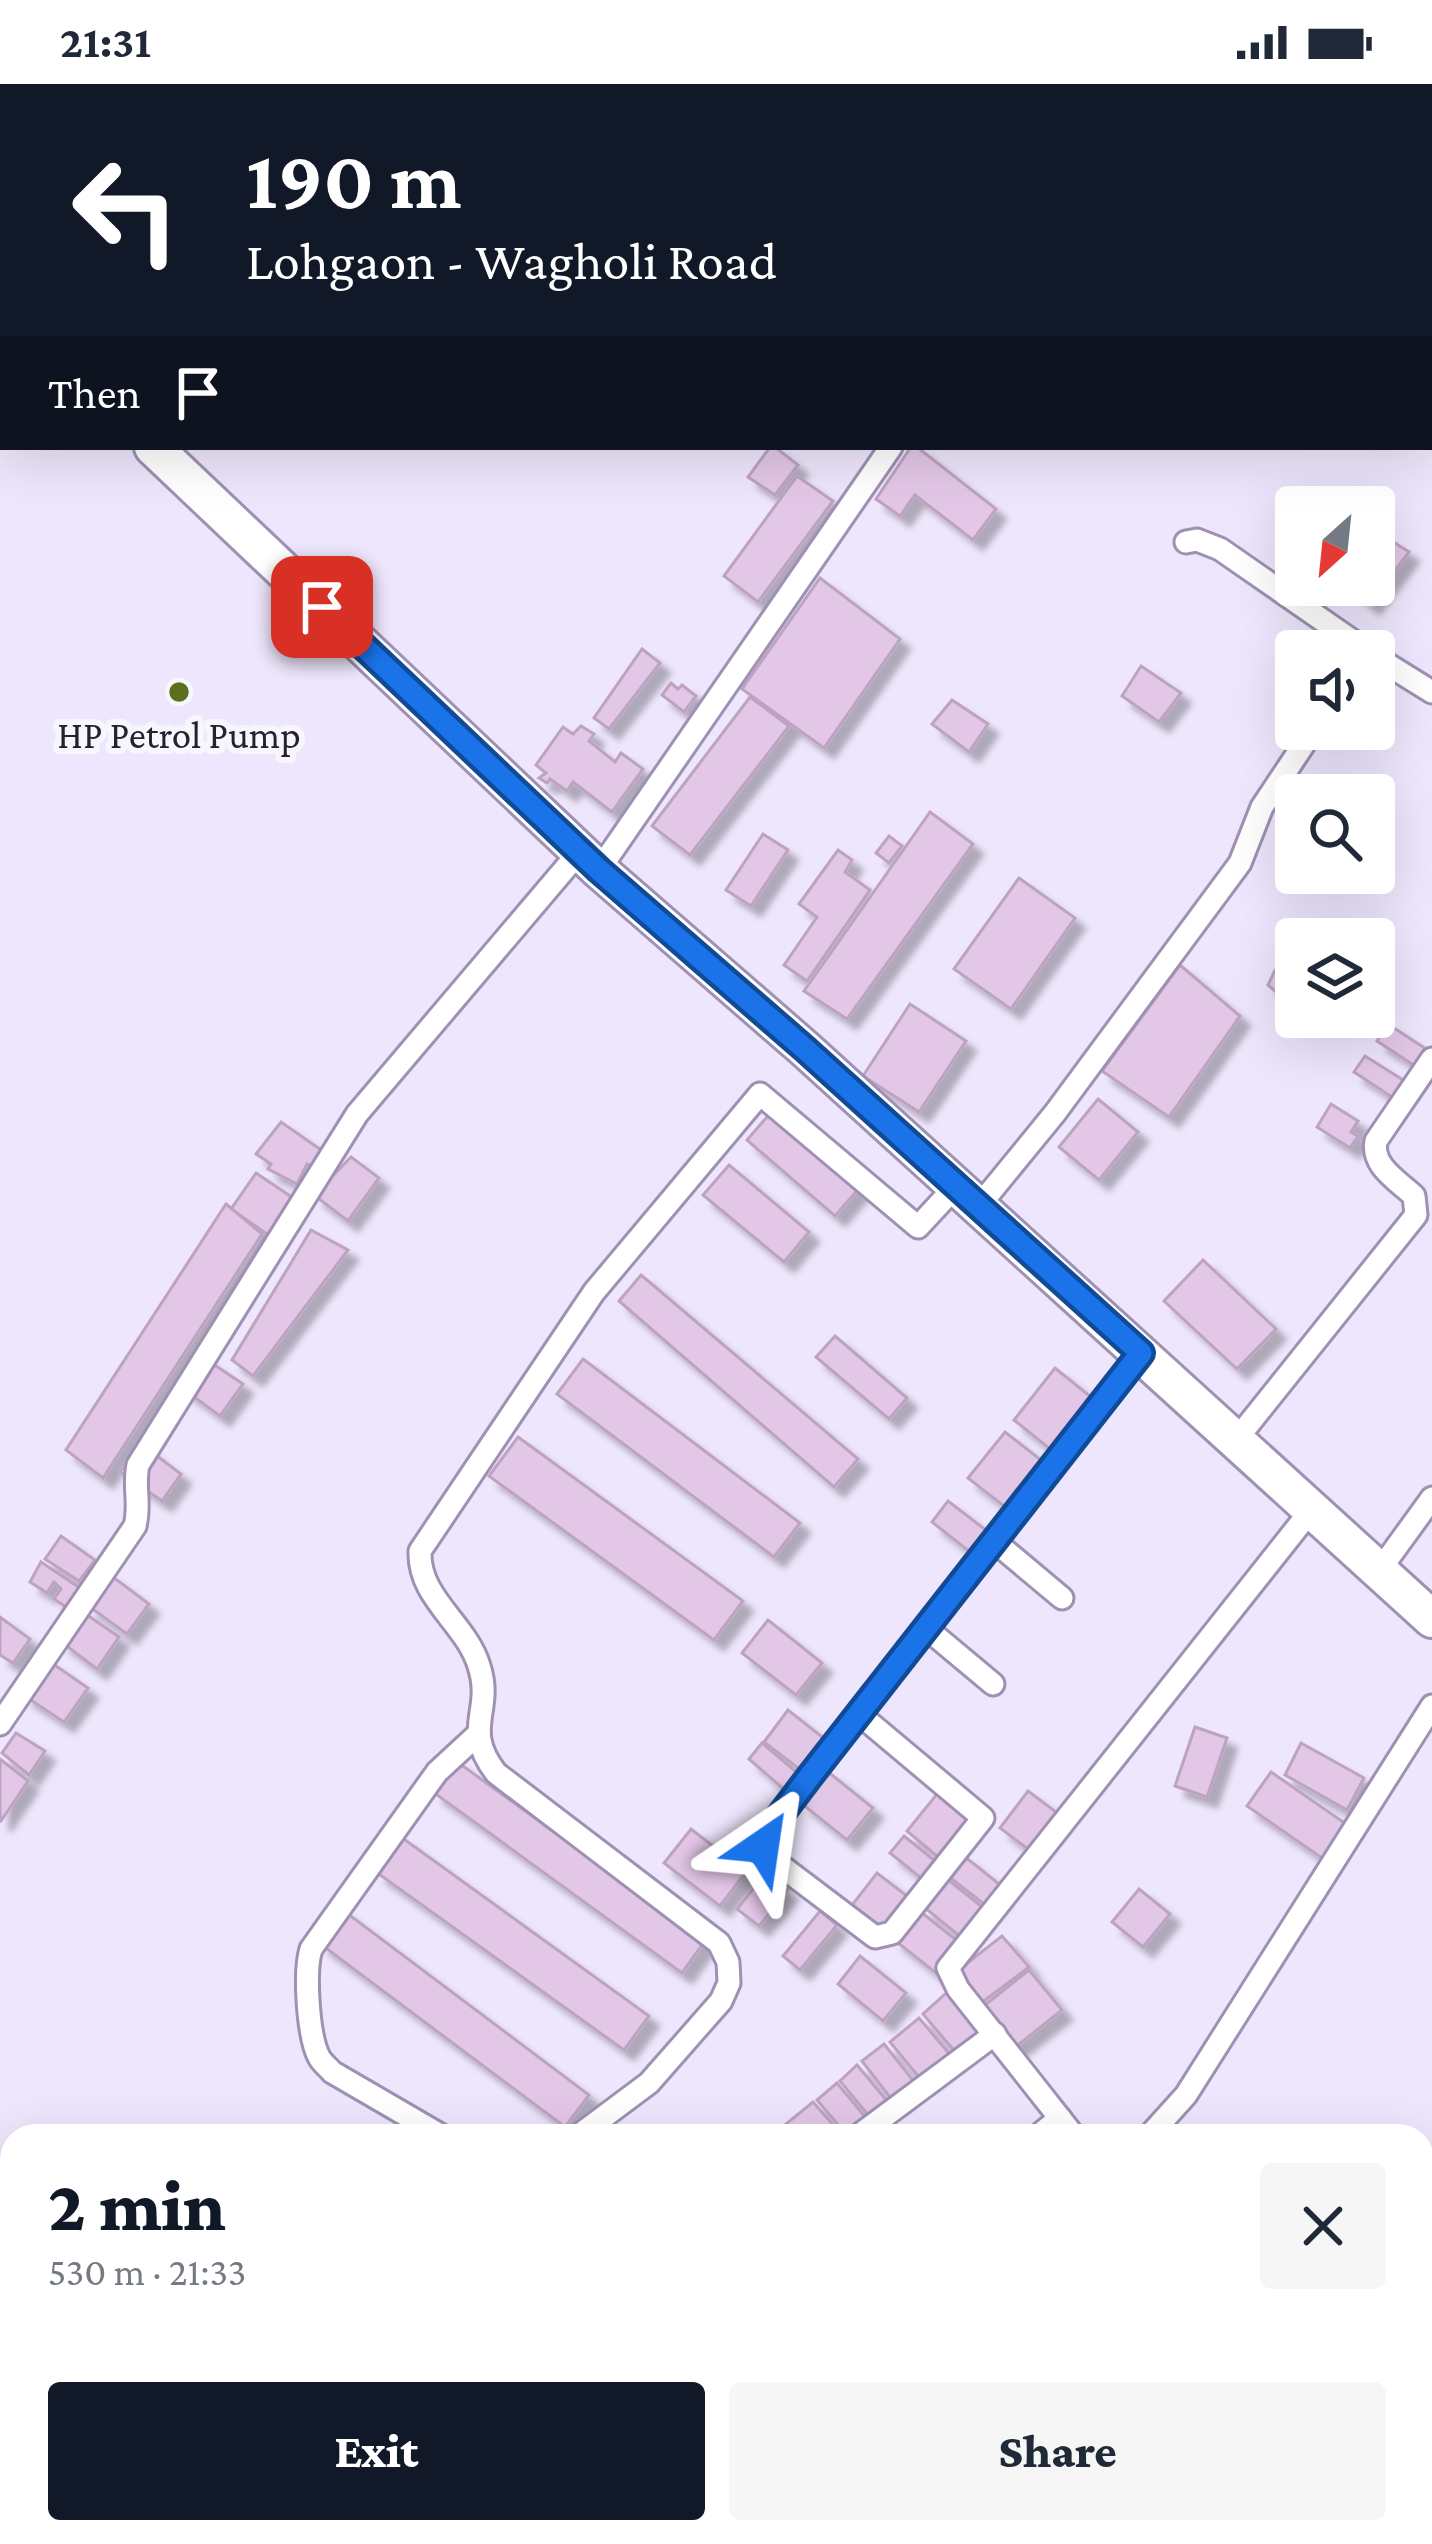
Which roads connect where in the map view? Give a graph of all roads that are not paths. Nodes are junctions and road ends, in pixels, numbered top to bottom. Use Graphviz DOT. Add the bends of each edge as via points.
graph roads {
  1 [pos="157,450"];
  2 [pos="889,450"];
  3 [pos="1186,542"];
  4 [pos="1337,630"];
  5 [pos="1395,669"];
  6 [pos="1432,692"];
  7 [pos="1300,750"];
  8 [pos="589,861"];
  9 [pos="1432,1059"];
  10 [pos="968,1196"];
  11 [pos="1425,1208"];
  12 [pos="1141,1353"];
  13 [pos="1236,1440"];
  14 [pos="1432,1498"];
  15 [pos="1312,1509"];
  16 [pos="994,1541"];
  17 [pos="1378,1571"];
  18 [pos="1062,1598"];
  19 [pos="1432,1619"];
  20 [pos="926,1628"];
  21 [pos="993,1684"];
  22 [pos="1432,1706"];
  23 [pos="859,1714"];
  24 [pos="0,1724"];
  25 [pos="476,1736"];
  26 [pos="994,2034"];
  27 [pos="421,2124"];
  28 [pos="594,2124"];
  29 [pos="874,2124"];
  30 [pos="1065,2124"];
  31 [pos="1160,2124"];
  1 -- 8 [label="main road"];
  2 -- 8 [label="street"];
  3 -- 4 [label="street" via="1220,549"];
  5 -- 6 [label="street"];
  7 -- 10 [label="street" via="1262,807 1240,863 1055,1113"];
  8 -- 10 [label="main road"];
  8 -- 24 [label="street" via="358,1114 138,1465 135,1526"];
  9 -- 11 [label="street" via="1374,1151"];
  10 -- 12 [label="main road"];
  10 -- 25 [label="street" via="918,1226 760,1094 594,1292 420,1551 426,1584 481,1670"];
  11 -- 13 [label="street"];
  12 -- 13 [label="main road"];
  12 -- 16 [label="street"];
  13 -- 15 [label="main road"];
  14 -- 17 [label="street"];
  15 -- 17 [label="main road"];
  15 -- 26 [label="street" via="948,1968"];
  16 -- 18 [label="street"];
  16 -- 20 [label="street"];
  17 -- 19 [label="main road"];
  20 -- 21 [label="street"];
  20 -- 23 [label="street"];
  22 -- 31 [label="street" via="1186,2095"];
  23 -- 23 [label="street" via="983,1818 892,1933 875,1936 763,1846"];
  25 -- 27 [label="street" via="436,1772 307,1964 319,2057"];
  25 -- 28 [label="street" via="496,1773 719,1943 728,1962 721,2001 649,2084"];
  26 -- 29 [label="street"];
  26 -- 30 [label="street"];
}
